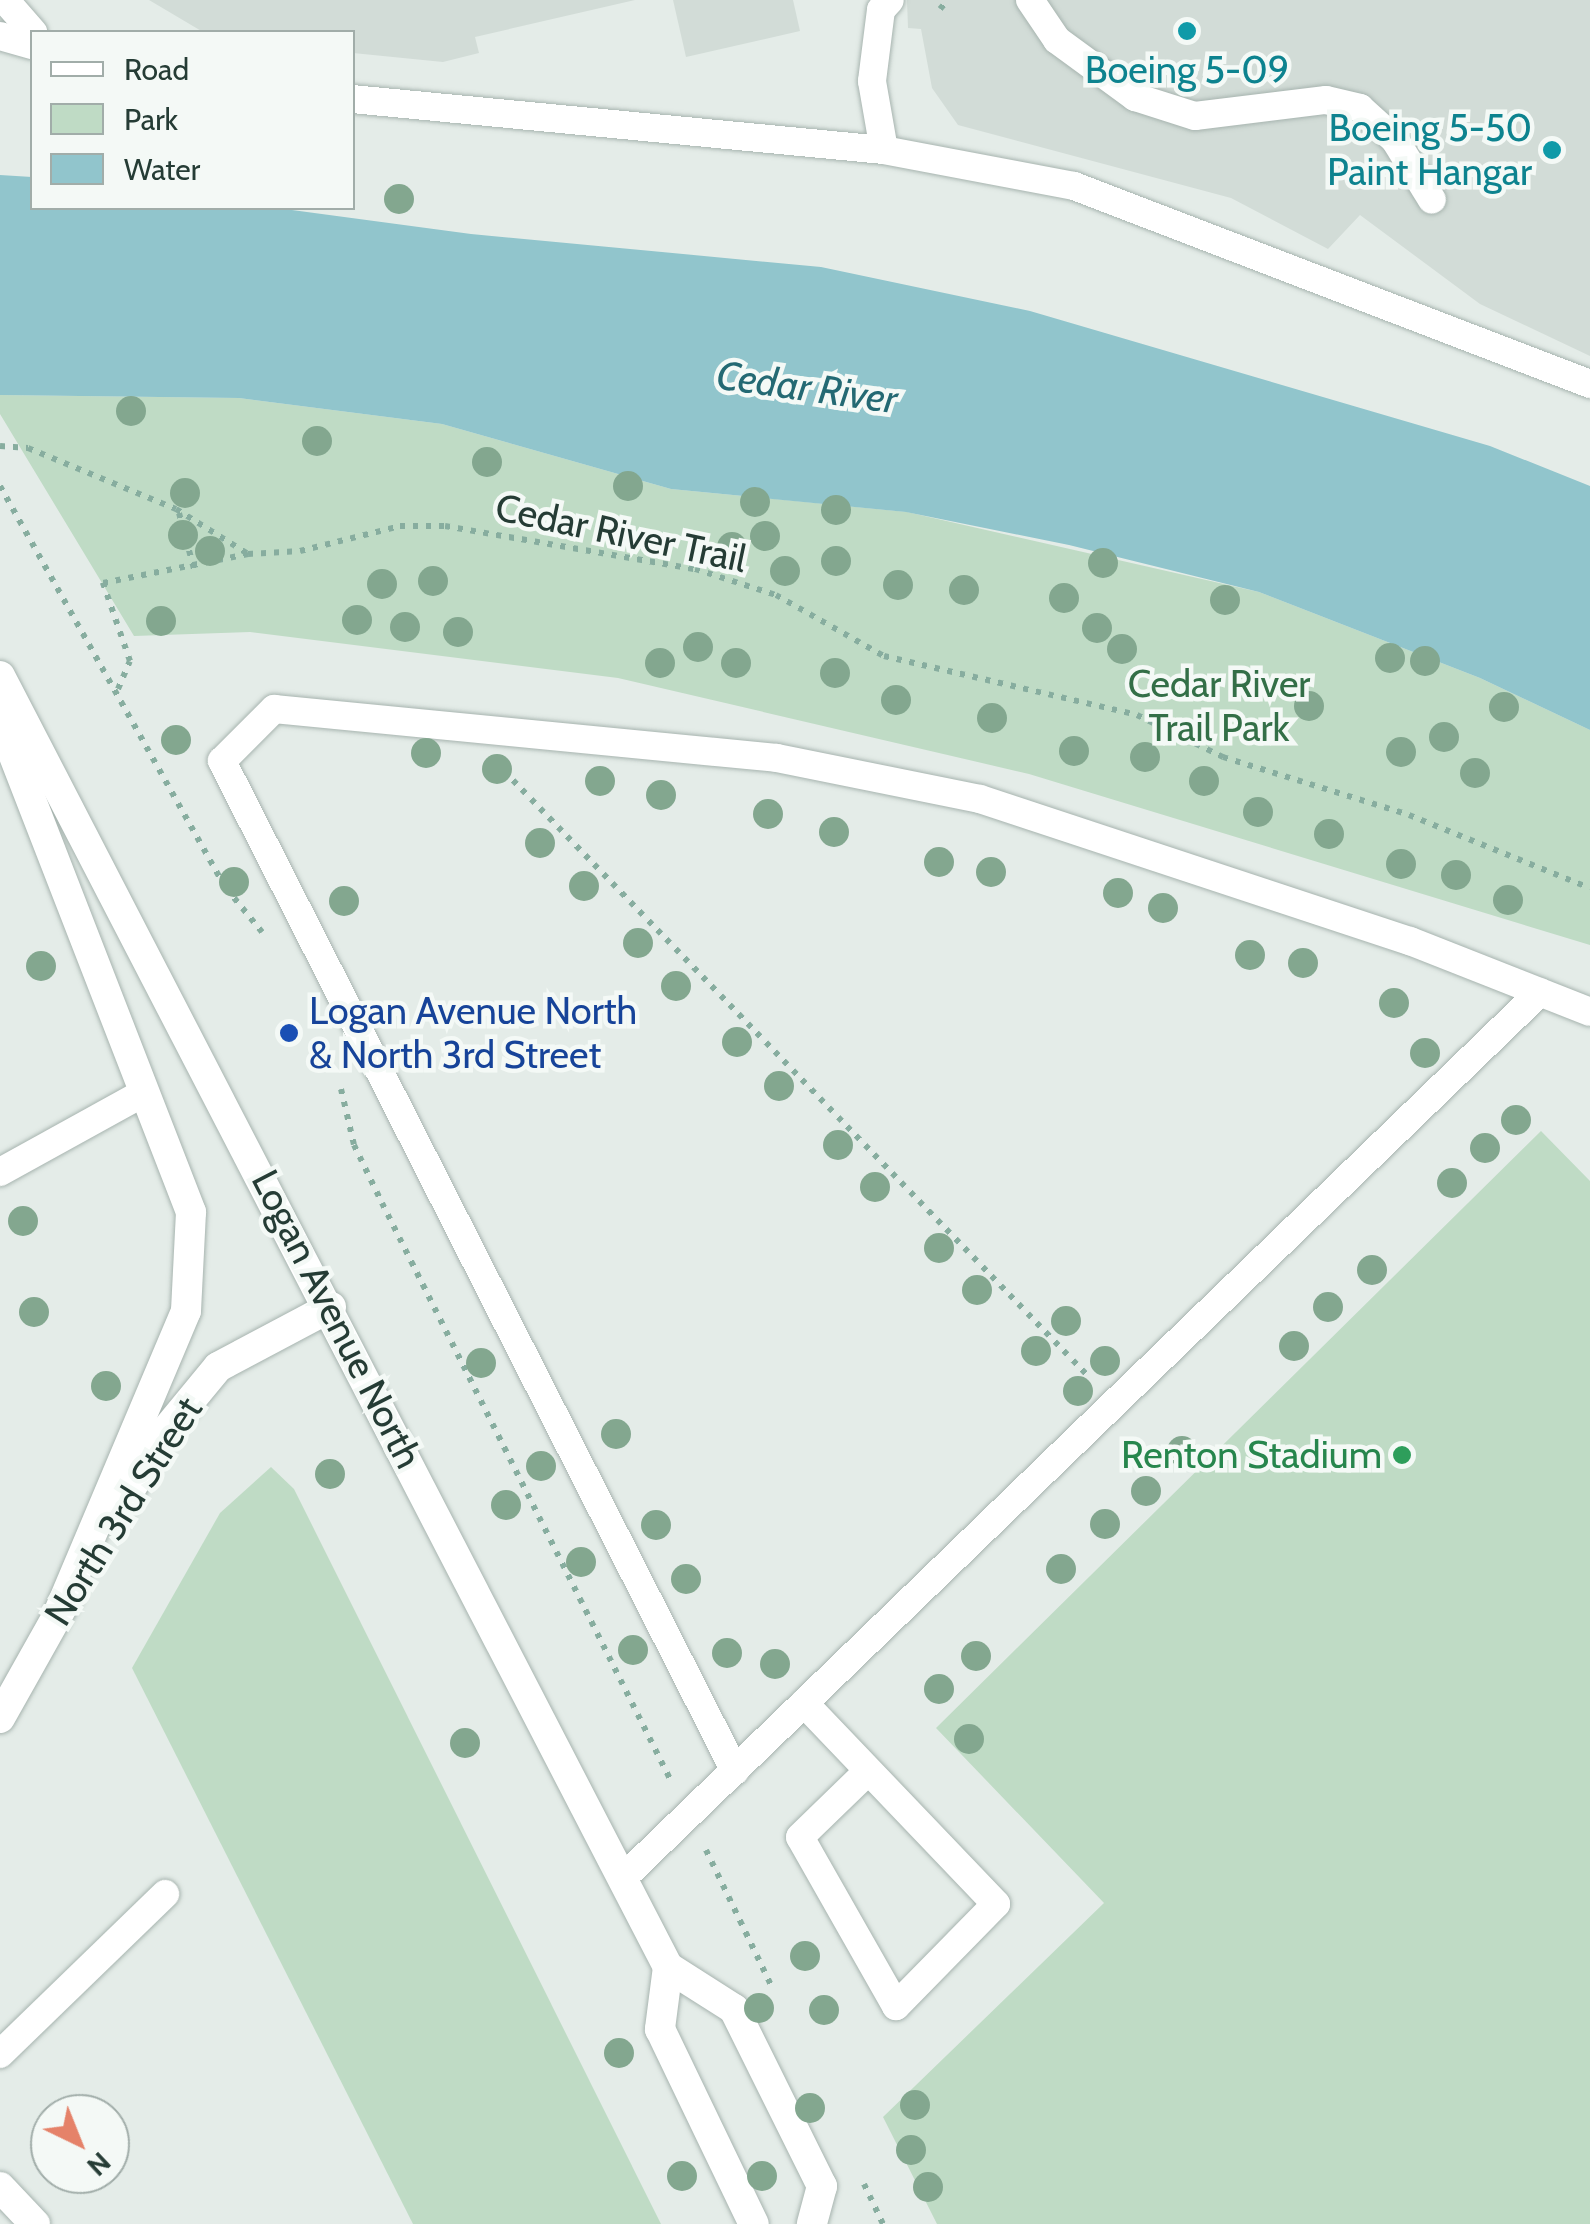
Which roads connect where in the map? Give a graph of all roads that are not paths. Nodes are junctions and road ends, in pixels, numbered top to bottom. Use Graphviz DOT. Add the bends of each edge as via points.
graph roads {
  1 [pos="6,0"];
  2 [pos="890,0"];
  3 [pos="1030,0"];
  4 [pos="30,30"];
  5 [pos="0,36"];
  6 [pos="30,44"];
  7 [pos="355,99"];
  8 [pos="884,150"];
  9 [pos="1432,200"];
  10 [pos="1590,384"];
  11 [pos="0,676"];
  12 [pos="0,720"];
  13 [pos="1540,992"];
  14 [pos="1590,1012"];
  15 [pos="143,1093"];
  16 [pos="0,1172"];
  17 [pos="330,1307"];
  18 [pos="59,1611"];
  19 [pos="804,1703"];
  20 [pos="0,1718"];
  21 [pos="734,1770"];
  22 [pos="868,1771"];
  23 [pos="625,1876"];
  24 [pos="165,1894"];
  25 [pos="668,1966"];
  26 [pos="0,2054"];
  27 [pos="0,2187"];
  28 [pos="35,2224"];
  29 [pos="754,2224"];
  30 [pos="812,2224"];
  1 -- 4 [label="lane"];
  2 -- 8 [label="lane" via="881,10 872,81"];
  3 -- 9 [label="lane" via="1057,40 1135,97 1195,116 1326,100 1360,108 1396,140"];
  5 -- 6 [label="lane"];
  7 -- 8 [label="lane"];
  8 -- 10 [label="lane" via="1074,186"];
  11 -- 17 [label="main road, Logan Avenue North"];
  12 -- 15 [label="main road"];
  13 -- 14 [label="lane"];
  13 -- 19 [label="lane"];
  13 -- 21 [label="lane" via="1410,941 980,799 777,758 274,709 222,761"];
  15 -- 16 [label="lane"];
  15 -- 18 [label="main road" via="191,1212 186,1311"];
  17 -- 18 [label="main road, North 3rd Street" via="250,1347 195,1390"];
  17 -- 23 [label="main road, Logan Avenue North"];
  18 -- 20 [label="main road, North 3rd Street"];
  19 -- 21 [label="lane"];
  19 -- 22 [label="lane"];
  21 -- 23 [label="lane"];
  22 -- 22 [label="lane" via="996,1904 896,2006 800,1837"];
  23 -- 25 [label="main road, Logan Avenue North"];
  24 -- 26 [label="lane"];
  25 -- 29 [label="main road" via="660,2029"];
  25 -- 30 [label="main road" via="734,2009 822,2186"];
  27 -- 28 [label="main road"];
}
